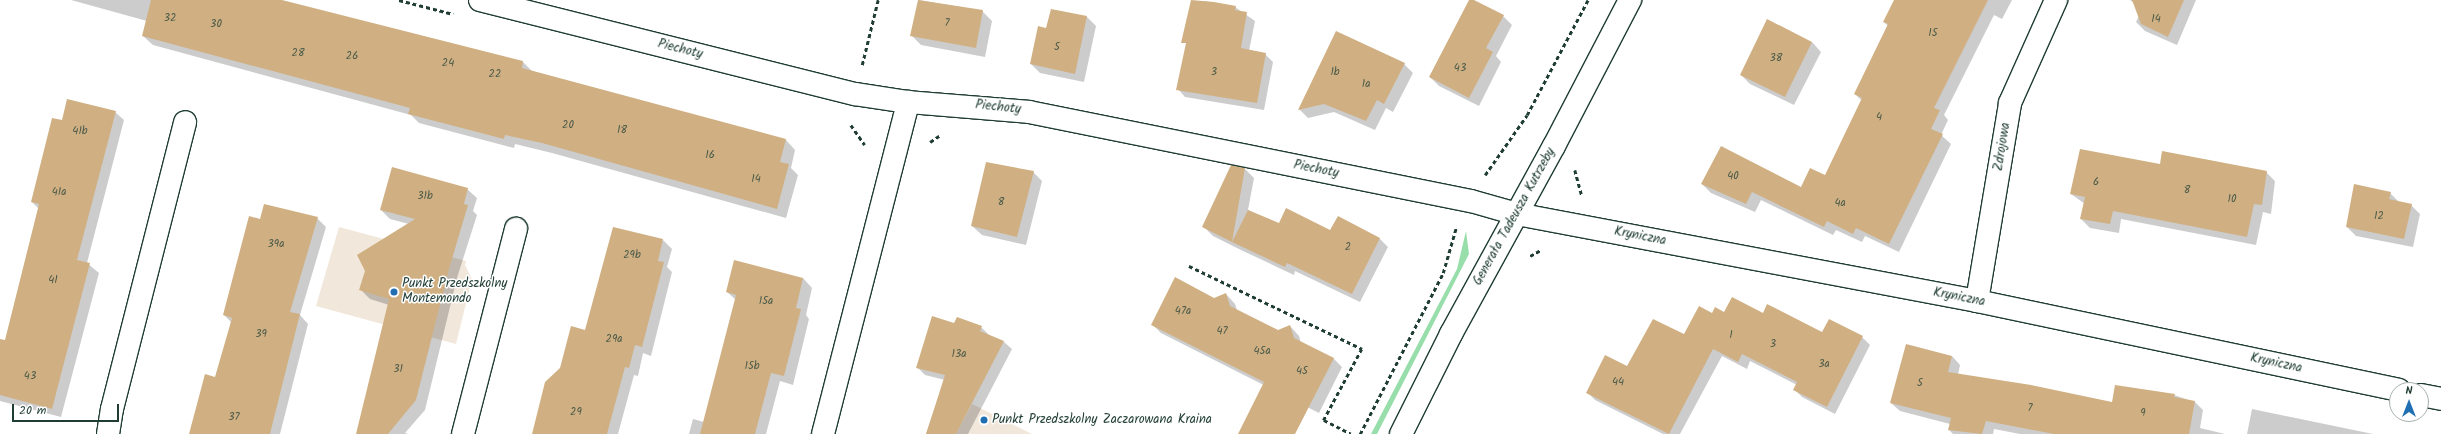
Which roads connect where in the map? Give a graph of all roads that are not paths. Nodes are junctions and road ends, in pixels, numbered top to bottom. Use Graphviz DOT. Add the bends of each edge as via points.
graph roads {
  1 [pos="480,0"];
  2 [pos="1630,0"];
  3 [pos="2056,0"];
  4 [pos="908,102"];
  5 [pos="185,122"];
  6 [pos="1517,214"];
  7 [pos="516,229"];
  8 [pos="1977,301"];
  9 [pos="2389,388"];
  10 [pos="2429,397"];
  11 [pos="2441,399"];
  12 [pos="108,434"];
  13 [pos="463,434"];
  14 [pos="823,434"];
  15 [pos="1401,434"];
  1 -- 4 [label="street, Piechoty" via="855,94"];
  2 -- 6 [label="street, Generała Tadeusza Kutrzeby"];
  3 -- 8 [label="street, Zdrojowa" via="2010,104"];
  4 -- 6 [label="street, Piechoty" via="1029,112 1471,201"];
  4 -- 14 [label="street"];
  5 -- 12 [label="street" via="112,409"];
  6 -- 8 [label="street, Kryniczna"];
  6 -- 15 [label="street, Generała Tadeusza Kutrzeby" via="1451,334"];
  7 -- 13 [label="street"];
  8 -- 9 [label="street, Kryniczna"];
  10 -- 11 [label="street"];
}
